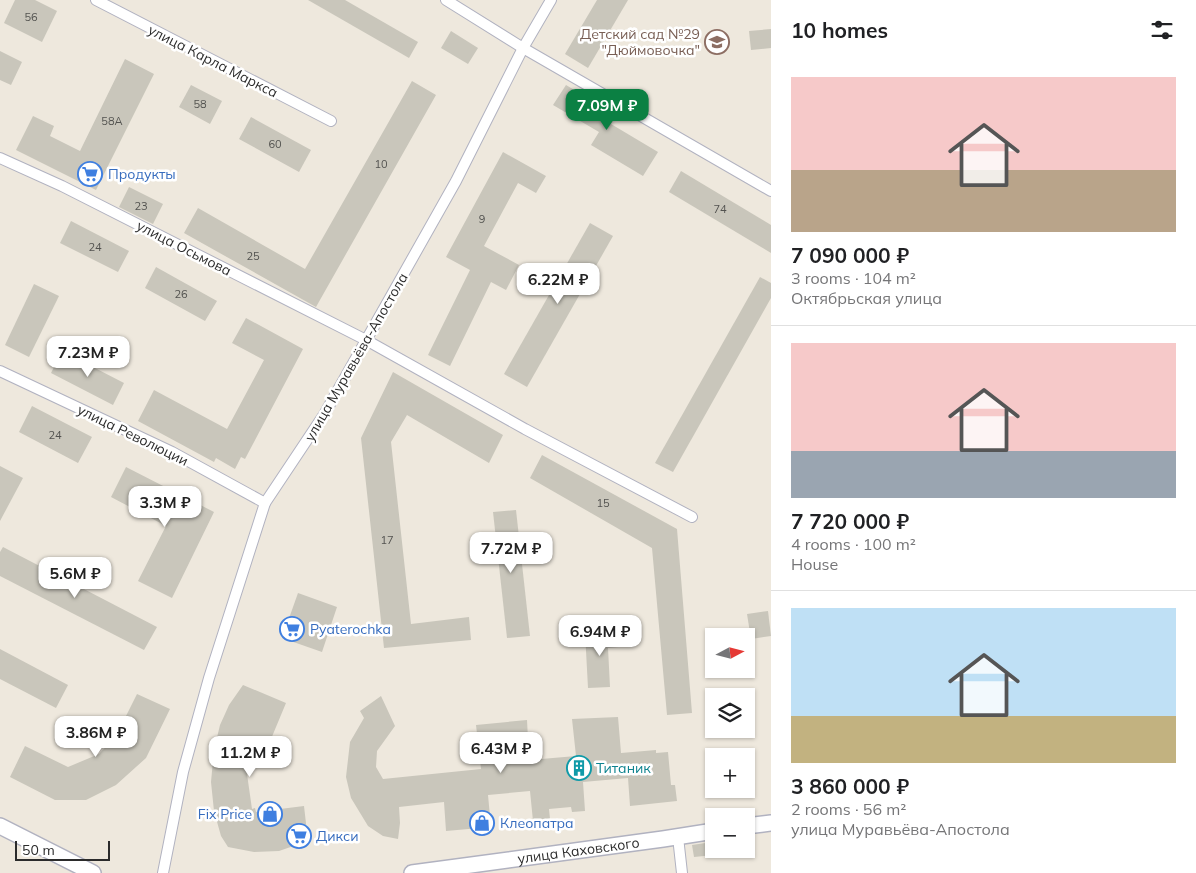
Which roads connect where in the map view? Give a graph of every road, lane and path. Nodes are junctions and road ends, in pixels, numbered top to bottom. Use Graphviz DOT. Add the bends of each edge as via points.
graph roads {
  1 [pos="96,0"];
  2 [pos="446,0"];
  3 [pos="551,0"];
  4 [pos="522,48"];
  5 [pos="331,121"];
  6 [pos="0,158"];
  7 [pos="771,191"];
  8 [pos="366,340"];
  9 [pos="0,371"];
  10 [pos="264,503"];
  11 [pos="692,518"];
  12 [pos="771,822"];
  13 [pos="755,825"];
  14 [pos="0,826"];
  15 [pos="705,832"];
  16 [pos="678,837"];
  17 [pos="93,873"];
  18 [pos="163,873"];
  19 [pos="412,873"];
  20 [pos="682,873"];
  1 -- 5 [label="street, улица Карла Маркса"];
  2 -- 4 [label="street"];
  3 -- 4 [label="street, улица Муравьёва-Апостола"];
  4 -- 7 [label="street"];
  4 -- 8 [label="street, улица Муравьёва-Апостола" via="456,181"];
  6 -- 8 [label="street, улица Осьмова" via="62,186"];
  8 -- 10 [label="street, улица Муравьёва-Апостола" via="326,413"];
  8 -- 11 [label="street, улица Осьмова"];
  9 -- 10 [label="street, улица Революции" via="172,452"];
  10 -- 18 [label="street, улица Муравьёва-Апостола" via="183,772"];
  12 -- 13 [label="main road"];
  14 -- 17 [label="main road"];
  15 -- 16 [label="main road, улица Каховского"];
  16 -- 19 [label="main road, улица Каховского"];
  16 -- 20 [label="street"];
}
